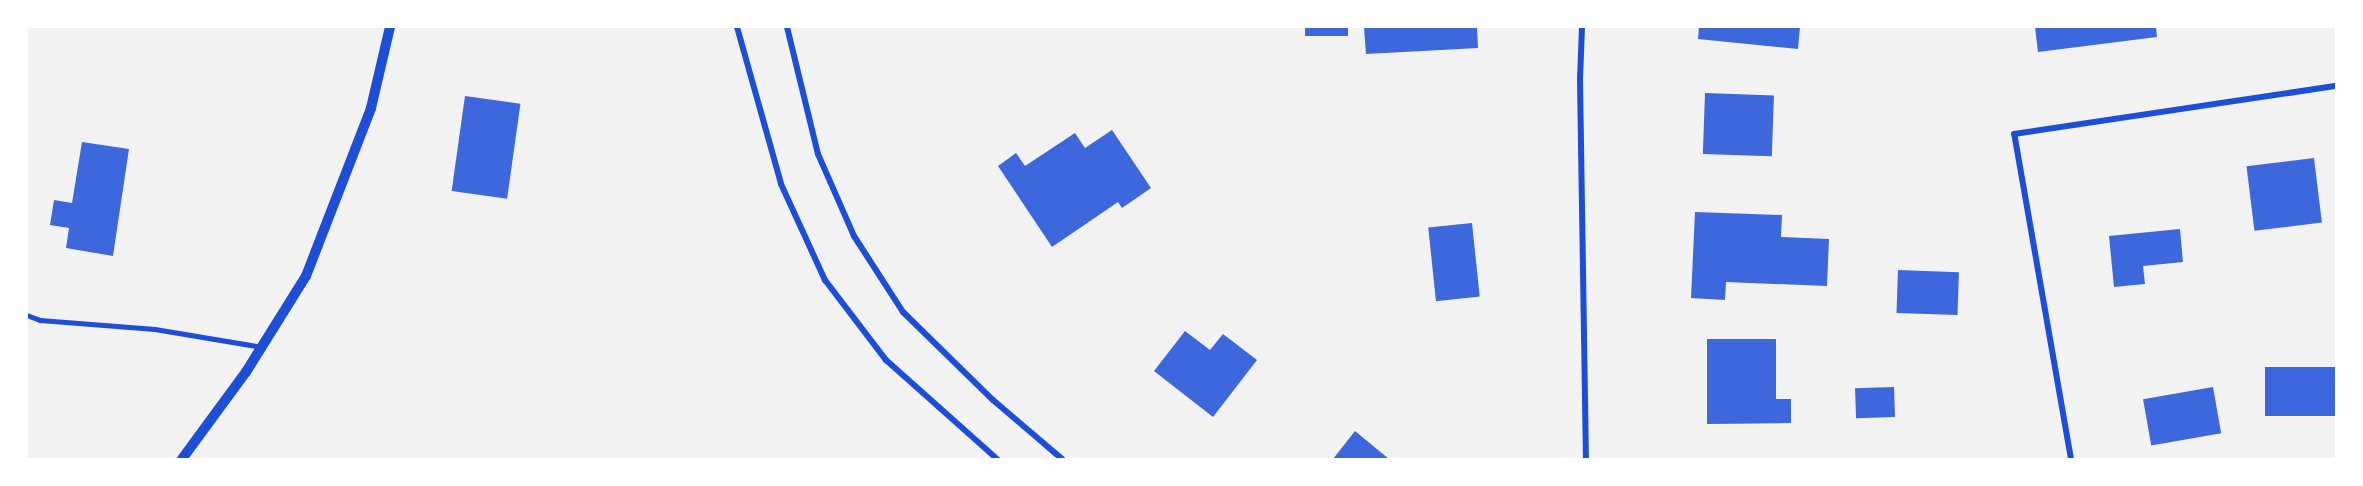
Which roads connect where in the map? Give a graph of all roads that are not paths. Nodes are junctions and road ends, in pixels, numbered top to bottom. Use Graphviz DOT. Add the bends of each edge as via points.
graph roads {
  1 [pos="390,27"];
  2 [pos="737,27"];
  3 [pos="787,27"];
  4 [pos="1582,27"];
  5 [pos="2336,86"];
  6 [pos="27,315"];
  7 [pos="262,347"];
  8 [pos="182,459"];
  9 [pos="997,459"];
  10 [pos="1062,459"];
  11 [pos="1586,459"];
  12 [pos="2071,459"];
  1 -- 7 [label="street" via="371,108 341,189 306,276"];
  2 -- 9 [label="street" via="781,184 825,280 886,360"];
  3 -- 10 [label="street" via="818,154 854,236 903,312 993,400"];
  4 -- 11 [label="street"];
  5 -- 12 [label="street" via="2014,134"];
  6 -- 7 [label="lane" via="40,320 155,329"];
  7 -- 8 [label="street"];
}
